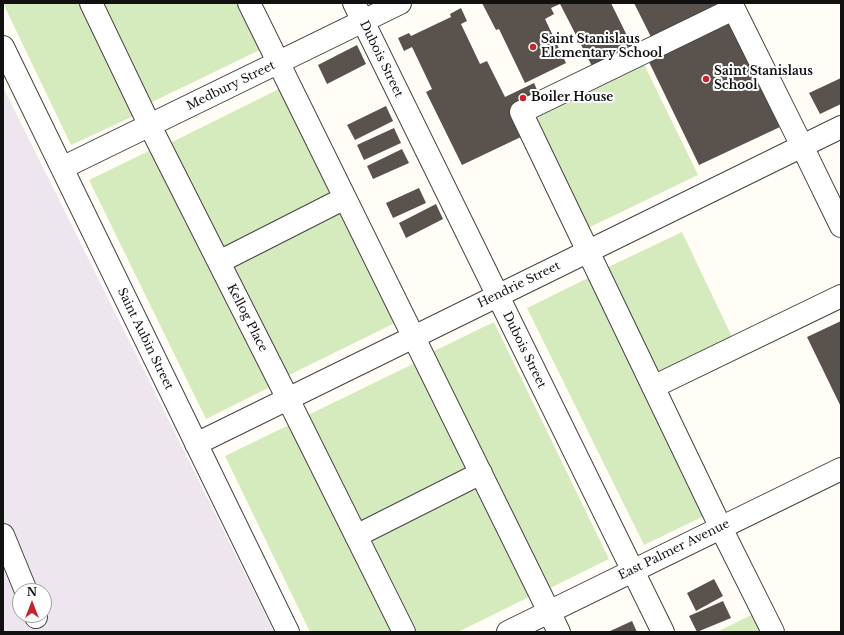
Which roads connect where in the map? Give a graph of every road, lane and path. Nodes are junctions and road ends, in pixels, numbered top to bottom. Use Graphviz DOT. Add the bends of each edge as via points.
graph roads {
  1 [pos="91,3"];
  2 [pos="249,3"];
  3 [pos="400,3"];
  4 [pos="732,6"];
  5 [pos="358,12"];
  6 [pos="5,56"];
  7 [pos="278,63"];
  8 [pos="150,126"];
  9 [pos="841,127"];
  10 [pos="802,146"];
  11 [pos="62,168"];
  12 [pos="345,198"];
  13 [pos="841,226"];
  14 [pos="588,251"];
  15 [pos="219,262"];
  16 [pos="498,295"];
  17 [pos="841,296"];
  18 [pos="413,337"];
  19 [pos="653,387"];
  20 [pos="288,399"];
  21 [pos="196,444"];
  22 [pos="841,469"];
  23 [pos="481,474"];
  24 [pos="721,528"];
  25 [pos="3,534"];
  26 [pos="356,536"];
  27 [pos="633,571"];
  28 [pos="23,583"];
  29 [pos="549,612"];
  30 [pos="288,632"];
  31 [pos="404,632"];
  32 [pos="508,632"];
  33 [pos="559,632"];
  34 [pos="663,632"];
  35 [pos="773,632"];
  1 -- 8 [label="street, Kellog Place"];
  2 -- 7 [label="street"];
  3 -- 5 [label="street, Medbury Street"];
  4 -- 10 [label="street"];
  4 -- 14 [label="street" via="521,112"];
  5 -- 7 [label="street, Medbury Street"];
  5 -- 16 [label="street, Dubois Street"];
  6 -- 11 [label="street, Saint Aubin Street"];
  7 -- 8 [label="street, Medbury Street"];
  7 -- 12 [label="street"];
  8 -- 11 [label="street, Medbury Street"];
  8 -- 15 [label="street, Kellog Place"];
  9 -- 10 [label="street, Hendrie Street"];
  10 -- 13 [label="street"];
  10 -- 14 [label="street, Hendrie Street"];
  11 -- 21 [label="street, Saint Aubin Street"];
  12 -- 15 [label="street"];
  12 -- 18 [label="street"];
  14 -- 16 [label="street, Hendrie Street"];
  14 -- 19 [label="street"];
  15 -- 20 [label="street, Kellog Place"];
  16 -- 18 [label="street, Hendrie Street"];
  16 -- 27 [label="street, Dubois Street"];
  17 -- 19 [label="street"];
  18 -- 20 [label="street, Hendrie Street"];
  18 -- 23 [label="street"];
  19 -- 24 [label="street"];
  20 -- 21 [label="street, Hendrie Street"];
  20 -- 26 [label="street, Kellog Place"];
  21 -- 30 [label="street, Saint Aubin Street"];
  22 -- 24 [label="street, East Palmer Avenue"];
  23 -- 26 [label="street"];
  23 -- 29 [label="street"];
  24 -- 27 [label="street, East Palmer Avenue"];
  24 -- 35 [label="street"];
  25 -- 28 [label="street"];
  26 -- 31 [label="street, Kellog Place"];
  27 -- 29 [label="street, East Palmer Avenue"];
  27 -- 34 [label="street, Dubois Street"];
  29 -- 32 [label="street, East Palmer Avenue"];
  29 -- 33 [label="street"];
}
